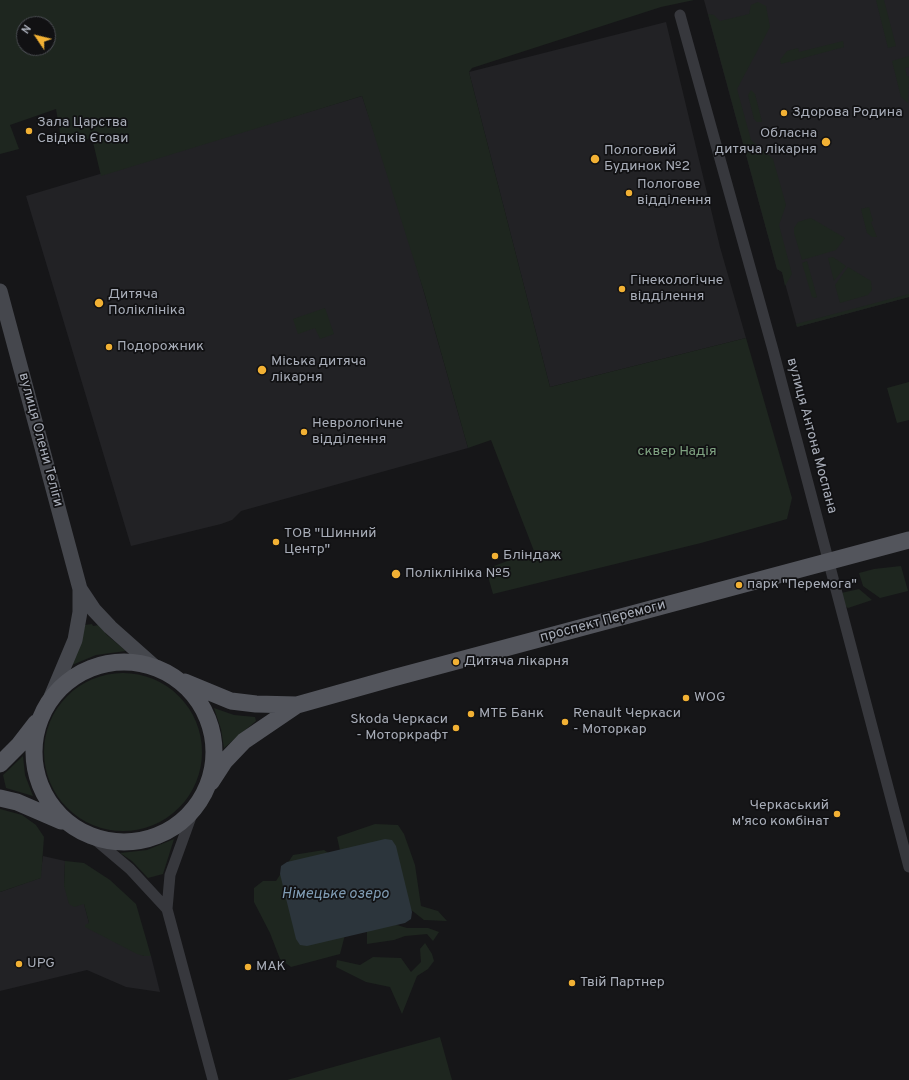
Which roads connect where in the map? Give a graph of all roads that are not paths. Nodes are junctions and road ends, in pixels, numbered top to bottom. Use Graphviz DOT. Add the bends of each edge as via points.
graph roads {
  1 [pos="680,15"];
  2 [pos="0,290"];
  3 [pos="909,540"];
  4 [pos="828,562"];
  5 [pos="80,589"];
  6 [pos="155,667"];
  7 [pos="178,679"];
  8 [pos="51,697"];
  9 [pos="297,706"];
  10 [pos="39,720"];
  11 [pos="0,764"];
  12 [pos="211,782"];
  13 [pos="0,798"];
  14 [pos="195,806"];
  15 [pos="69,824"];
  16 [pos="91,836"];
  17 [pos="909,867"];
  18 [pos="167,909"];
  19 [pos="212,1080"];
  1 -- 4 [label="street, вулиця Антона Моспана" via="773,350"];
  2 -- 5 [label="street, вулиця Олени Теліги"];
  3 -- 4 [label="main road, проспект Перемоги"];
  4 -- 9 [label="main road, проспект Перемоги"];
  4 -- 17 [label="street, вулиця Антона Моспана"];
  5 -- 6 [label="street, вулиця Олени Теліги" via="94,610 110,627"];
  5 -- 8 [label="street, вулиця Олени Теліги" via="80,612 75,640"];
  6 -- 7 [label="main road"];
  6 -- 8 [label="main road" via="130,661 117,661 92,667 70,679"];
  7 -- 9 [label="main road, проспект Перемоги" via="231,701"];
  7 -- 12 [label="main road" via="196,698 208,720 215,757"];
  8 -- 10 [label="main road"];
  9 -- 12 [label="main road, проспект Перемоги" via="244,741 224,762"];
  10 -- 11 [label="main road"];
  10 -- 15 [label="main road" via="33,745 35,771 44,795 55,811"];
  12 -- 14 [label="main road, проспект Перемоги"];
  13 -- 15 [label="main road" via="17,802"];
  14 -- 16 [label="main road, проспект Перемоги" via="177,824 154,836 129,842"];
  14 -- 18 [label="street" via="170,875"];
  15 -- 16 [label="main road, проспект Перемоги"];
  16 -- 18 [label="street" via="130,869"];
  18 -- 19 [label="street"];
}
